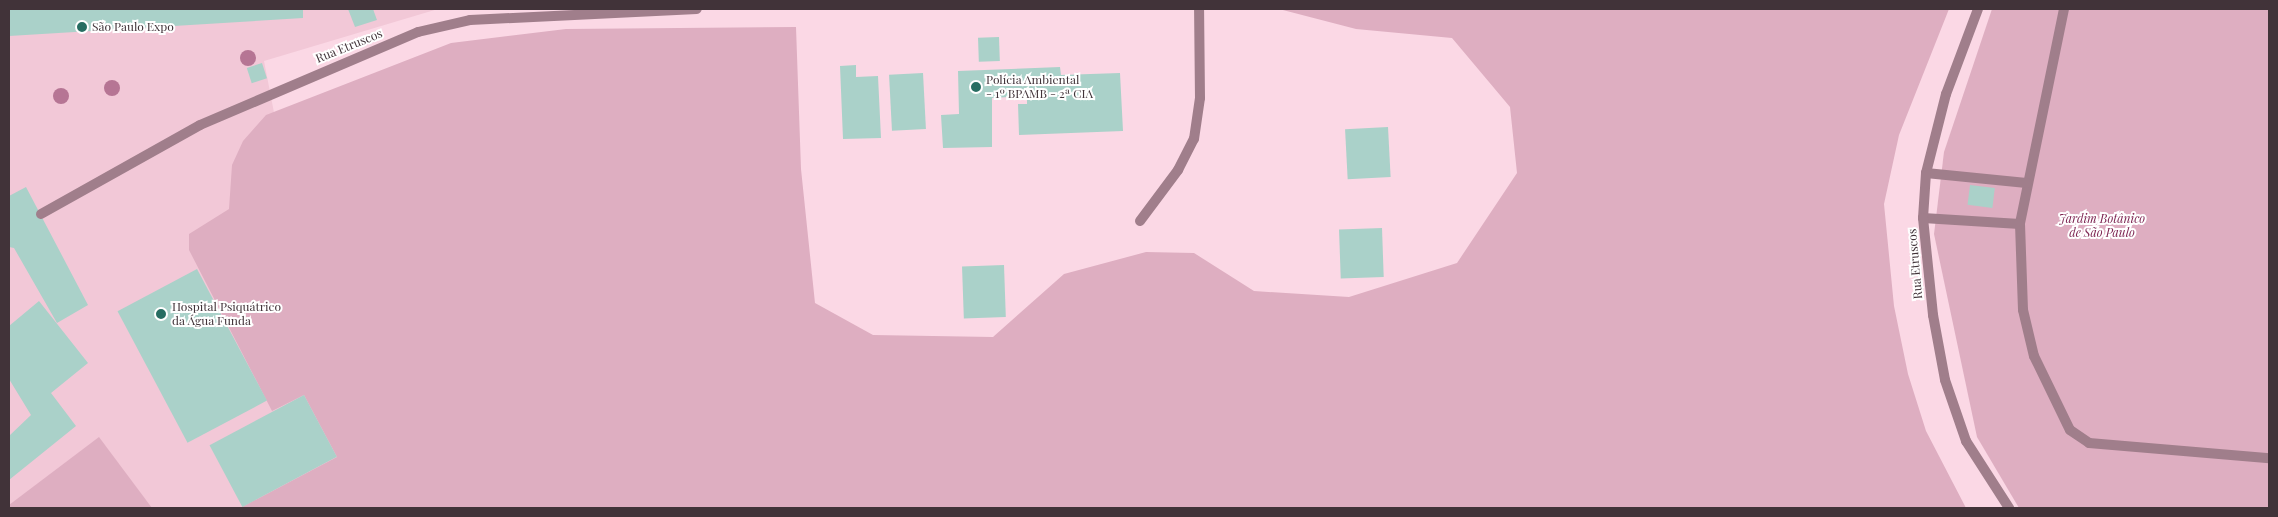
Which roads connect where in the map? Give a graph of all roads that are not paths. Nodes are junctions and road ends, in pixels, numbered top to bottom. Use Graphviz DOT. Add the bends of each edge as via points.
graph roads {
  1 [pos="697,9"];
  2 [pos="1199,9"];
  3 [pos="1978,9"];
  4 [pos="2064,9"];
  5 [pos="1926,173"];
  6 [pos="2027,183"];
  7 [pos="41,214"];
  8 [pos="1923,218"];
  9 [pos="1140,221"];
  10 [pos="2020,224"];
  11 [pos="2269,458"];
  12 [pos="2009,508"];
  1 -- 7 [label="street, Rua Etruscos" via="470,20 418,32 200,125"];
  2 -- 9 [label="street" via="1200,98 1194,138 1178,170"];
  3 -- 5 [label="street, Rua Etruscos" via="1946,94"];
  4 -- 6 [label="street"];
  5 -- 6 [label="street"];
  5 -- 8 [label="street, Rua Etruscos"];
  6 -- 10 [label="street"];
  8 -- 10 [label="street"];
  8 -- 12 [label="street, Rua Etruscos" via="1933,315 1945,380 1966,442"];
  10 -- 11 [label="street" via="2023,310 2031,347 2070,430 2089,443 2110,447"];
}
